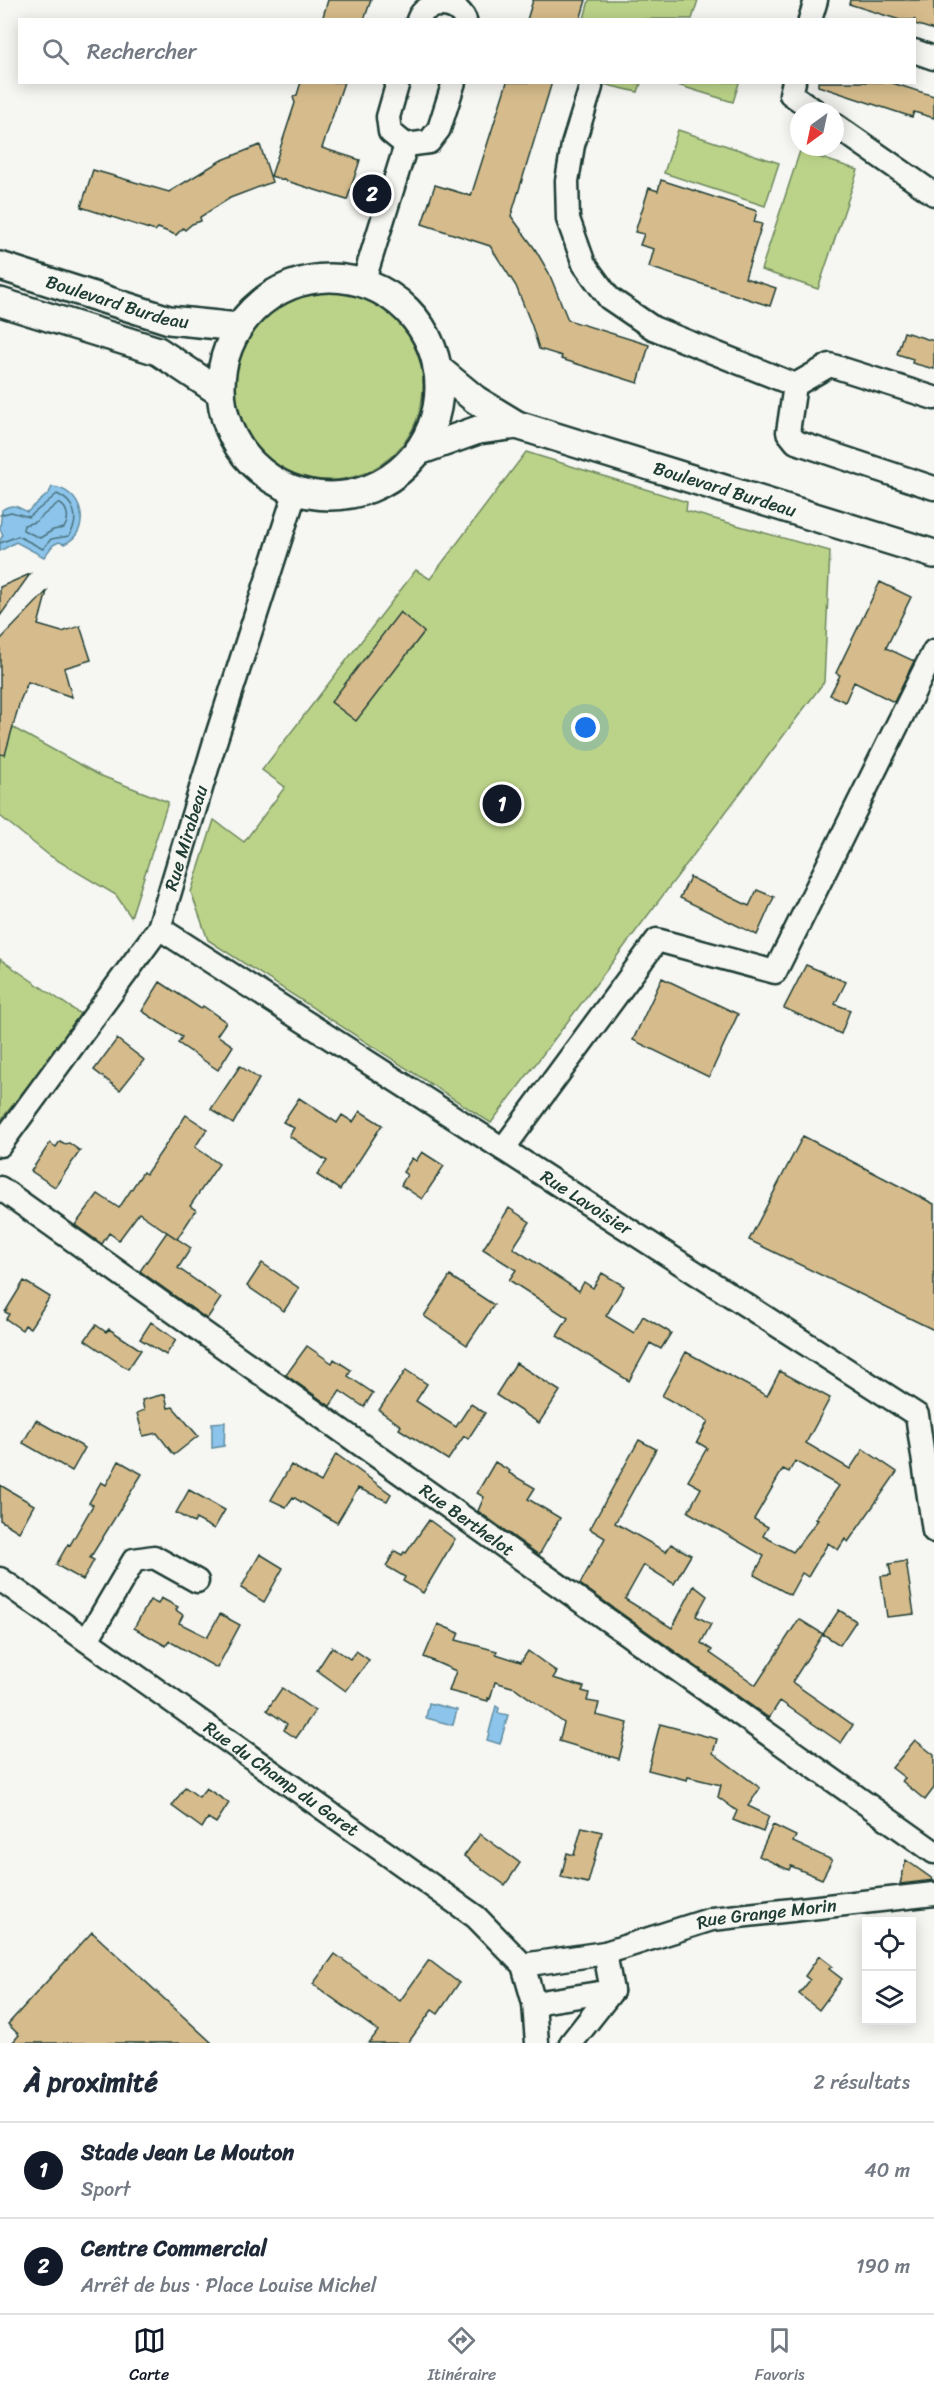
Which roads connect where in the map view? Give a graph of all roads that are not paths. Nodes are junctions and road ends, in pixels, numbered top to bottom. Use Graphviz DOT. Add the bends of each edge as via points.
graph roads {
  1 [pos="450,1"];
  2 [pos="419,18"];
  3 [pos="464,18"];
  4 [pos="916,51"];
  5 [pos="934,58"];
  6 [pos="397,84"];
  7 [pos="452,84"];
  8 [pos="794,84"];
  9 [pos="591,87"];
  10 [pos="802,102"];
  11 [pos="844,131"];
  12 [pos="406,145"];
  13 [pos="934,194"];
  14 [pos="0,266"];
  15 [pos="363,283"];
  16 [pos="0,302"];
  17 [pos="238,327"];
  18 [pos="437,368"];
  19 [pos="795,385"];
  20 [pos="221,393"];
  21 [pos="934,398"];
  22 [pos="517,425"];
  23 [pos="419,451"];
  24 [pos="934,488"];
  25 [pos="296,490"];
  26 [pos="934,554"];
  27 [pos="934,651"];
  28 [pos="159,928"];
  29 [pos="0,1146"];
  30 [pos="503,1149"];
  31 [pos="0,1188"];
  32 [pos="934,1531"];
  33 [pos="0,1579"];
  34 [pos="197,1581"];
  35 [pos="87,1640"];
  36 [pos="934,1852"];
  37 [pos="934,1894"];
  38 [pos="605,1953"];
  39 [pos="523,1965"];
  40 [pos="612,1991"];
  41 [pos="534,2003"];
  42 [pos="537,2043"];
  43 [pos="571,2043"];
  1 -- 2 [label="street" via="432,3"];
  1 -- 3 [label="street"];
  4 -- 5 [label="street"];
  6 -- 12 [label="street" via="388,117 390,132"];
  7 -- 12 [label="street" via="439,129 429,142"];
  8 -- 10 [label="street" via="791,94"];
  9 -- 19 [label="street" via="573,145 567,181 568,219 584,264 609,298 653,328"];
  11 -- 13 [label="street"];
  12 -- 15 [label="street"];
  14 -- 17 [label="main road, Boulevard Burdeau" via="170,320"];
  15 -- 17 [label="main road" via="335,278 307,280 280,289"];
  15 -- 18 [label="main road" via="389,295 412,315 428,339"];
  16 -- 20 [label="main road, Boulevard Burdeau" via="158,351"];
  17 -- 20 [label="main road" via="225,359"];
  18 -- 22 [label="main road, Boulevard Burdeau" via="476,400"];
  18 -- 23 [label="main road" via="439,397 435,416"];
  19 -- 21 [label="street" via="830,365"];
  19 -- 24 [label="street" via="788,432 796,442"];
  20 -- 25 [label="main road" via="228,425 243,453 267,476"];
  22 -- 23 [label="main road, Boulevard Burdeau" via="478,430"];
  22 -- 26 [label="main road, Boulevard Burdeau"];
  23 -- 25 [label="main road" via="394,475 364,491 330,496"];
  25 -- 28 [label="street, Rue Mirabeau"];
  27 -- 30 [label="street" via="791,959 775,972 657,940"];
  28 -- 29 [label="street, Rue Mirabeau"];
  28 -- 30 [label="street, Rue Lavoisier"];
  30 -- 32 [label="street, Rue Lavoisier" via="917,1415"];
  31 -- 36 [label="street, Rue Berthelot"];
  33 -- 35 [label="street, Rue du Champ du Garet"];
  34 -- 35 [label="street" via="154,1557 134,1560"];
  35 -- 39 [label="street, Rue du Champ du Garet" via="476,1917"];
  37 -- 38 [label="street, Rue Grange Morin" via="712,1918"];
  38 -- 39 [label="street, Rue Grange Morin"];
  38 -- 40 [label="street"];
  39 -- 41 [label="street, Rue du Champ du Garet"];
  40 -- 41 [label="street"];
  40 -- 43 [label="street"];
  41 -- 42 [label="street"];
}
